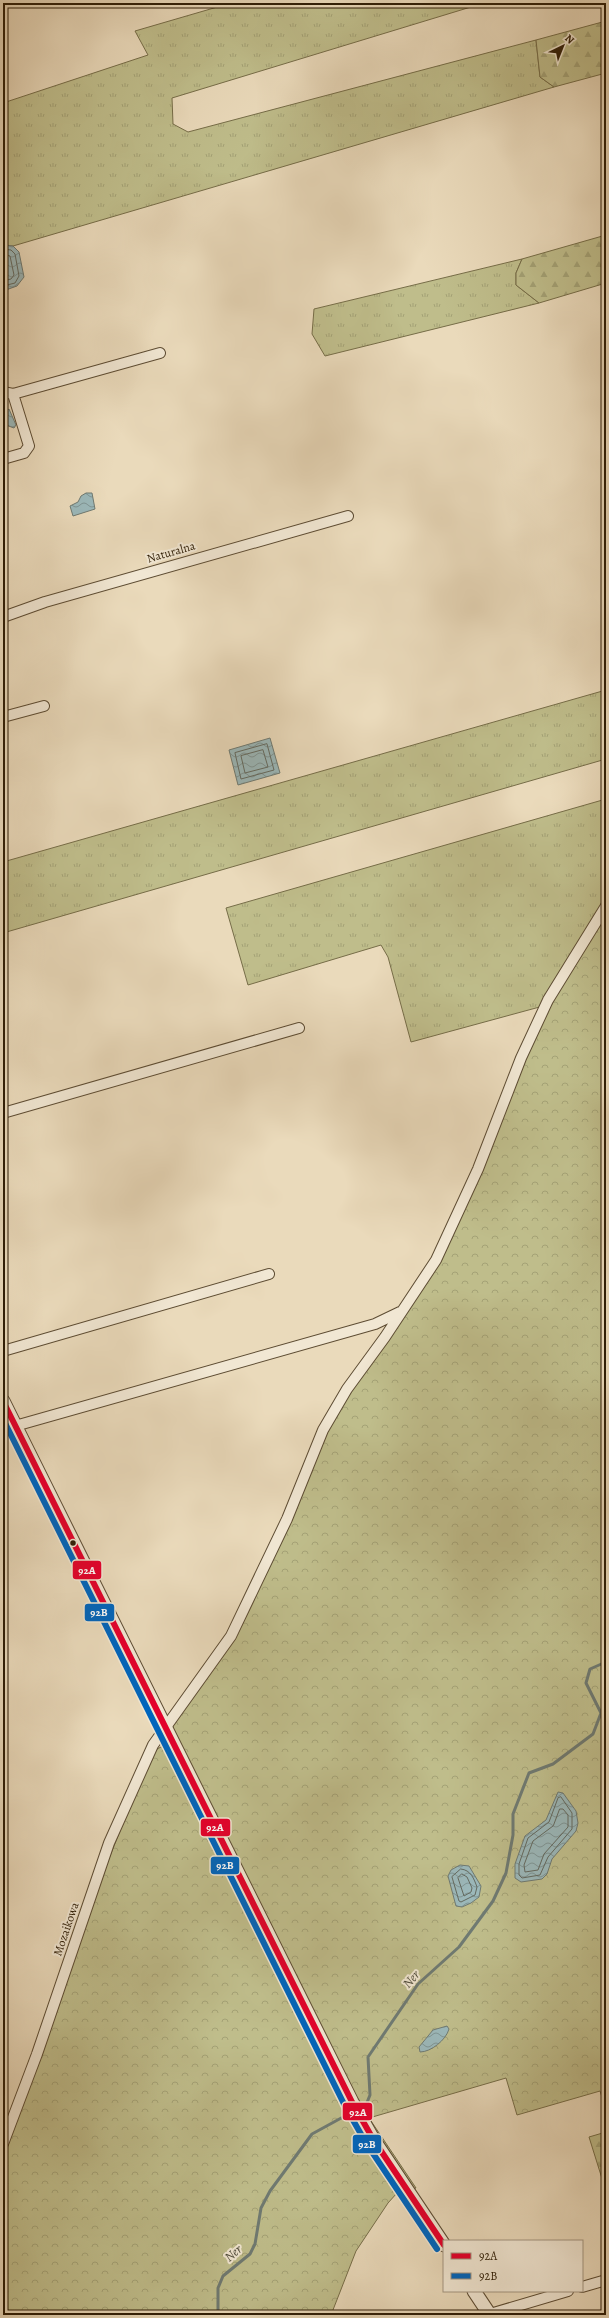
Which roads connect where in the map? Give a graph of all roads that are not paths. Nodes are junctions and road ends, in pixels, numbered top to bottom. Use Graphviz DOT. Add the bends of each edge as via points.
graph roads {
  1 [pos="160,353"];
  2 [pos="8,393"];
  3 [pos="3,459"];
  4 [pos="348,516"];
  5 [pos="3,617"];
  6 [pos="44,706"];
  7 [pos="3,718"];
  8 [pos="606,906"];
  9 [pos="299,1028"];
  10 [pos="3,1113"];
  11 [pos="268,1274"];
  12 [pos="400,1312"];
  13 [pos="3,1351"];
  14 [pos="3,1401"];
  15 [pos="15,1426"];
  16 [pos="165,1728"];
  17 [pos="3,2144"];
  18 [pos="443,2243"];
  19 [pos="606,2280"];
  20 [pos="583,2287"];
  21 [pos="475,2292"];
  22 [pos="565,2292"];
  23 [pos="490,2315"];
  1 -- 2 [label="street"];
  2 -- 3 [label="street" via="29,446 24,453"];
  4 -- 5 [label="street, Naturalna" via="45,602"];
  6 -- 7 [label="street"];
  8 -- 12 [label="street, Mozaikowa" via="548,1000 521,1058 478,1169 441,1251"];
  9 -- 10 [label="street"];
  11 -- 13 [label="street"];
  12 -- 15 [label="street" via="375,1324"];
  12 -- 16 [label="street, Mozaikowa" via="347,1388 323,1430 287,1519 230,1636"];
  14 -- 15 [label="street"];
  15 -- 16 [label="street"];
  16 -- 17 [label="street, Mozaikowa" via="149,1752 110,1843"];
  16 -- 18 [label="street" via="358,2115"];
  19 -- 20 [label="street"];
  21 -- 23 [label="street"];
  22 -- 23 [label="street"];
}
